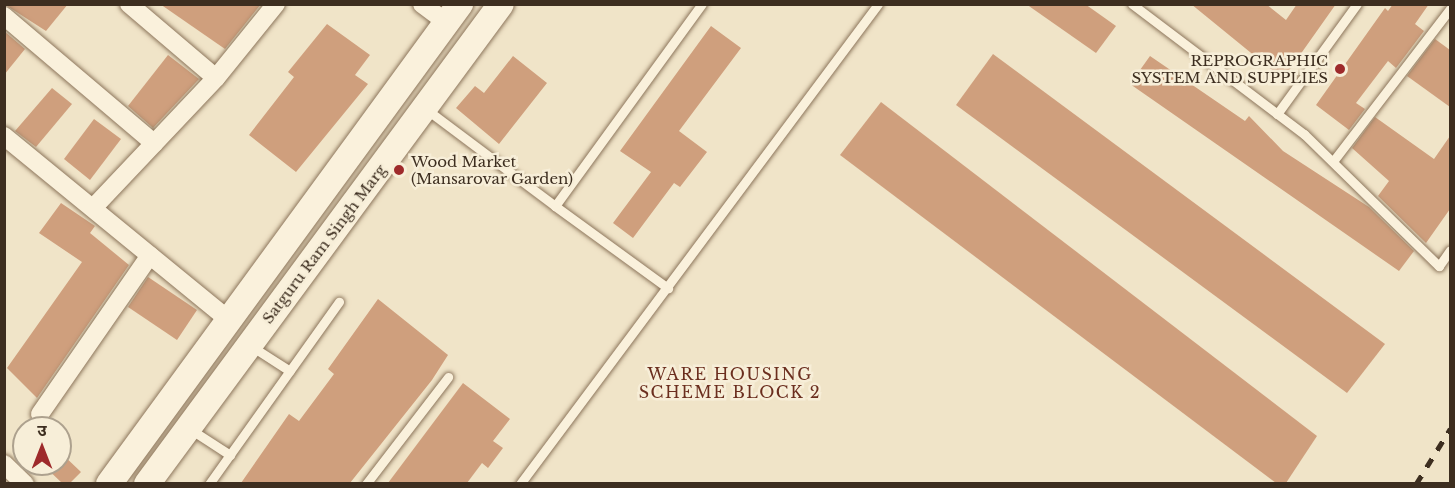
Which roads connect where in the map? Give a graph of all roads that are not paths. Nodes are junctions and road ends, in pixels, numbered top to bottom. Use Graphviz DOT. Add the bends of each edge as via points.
graph roads {
  1 [pos="129,4"];
  2 [pos="276,4"];
  3 [pos="422,4"];
  4 [pos="501,4"];
  5 [pos="702,4"];
  6 [pos="878,4"];
  7 [pos="1132,4"];
  8 [pos="1357,4"];
  9 [pos="1450,7"];
  10 [pos="453,14"];
  11 [pos="4,16"];
  12 [pos="216,78"];
  13 [pos="424,108"];
  14 [pos="1277,114"];
  15 [pos="4,136"];
  16 [pos="154,143"];
  17 [pos="1334,160"];
  18 [pos="555,206"];
  19 [pos="93,208"];
  20 [pos="1450,250"];
  21 [pos="150,255"];
  22 [pos="668,288"];
  23 [pos="339,302"];
  24 [pos="229,320"];
  25 [pos="249,345"];
  26 [pos="290,371"];
  27 [pos="448,377"];
  28 [pos="40,414"];
  29 [pos="188,427"];
  30 [pos="230,455"];
  31 [pos="4,464"];
  32 [pos="25,483"];
  33 [pos="109,483"];
  34 [pos="147,483"];
  35 [pos="209,483"];
  36 [pos="366,483"];
  37 [pos="520,483"];
  1 -- 12 [label="street"];
  2 -- 12 [label="street"];
  3 -- 10 [label="street"];
  4 -- 13 [label="main road, Satguru Ram Singh Marg"];
  5 -- 18 [label="lane"];
  6 -- 22 [label="lane"];
  7 -- 14 [label="lane"];
  8 -- 14 [label="lane"];
  9 -- 17 [label="lane"];
  10 -- 24 [label="main road, Satguru Ram Singh Marg"];
  11 -- 16 [label="street"];
  12 -- 16 [label="street"];
  13 -- 18 [label="lane"];
  13 -- 25 [label="main road, Satguru Ram Singh Marg"];
  14 -- 17 [label="lane"];
  15 -- 19 [label="street"];
  16 -- 19 [label="street"];
  17 -- 20 [label="lane" via="1439,266"];
  18 -- 22 [label="lane"];
  19 -- 21 [label="street"];
  21 -- 24 [label="street"];
  21 -- 28 [label="street"];
  22 -- 37 [label="lane"];
  23 -- 26 [label="lane"];
  24 -- 33 [label="main road, Satguru Ram Singh Marg"];
  25 -- 26 [label="lane"];
  25 -- 29 [label="main road, Satguru Ram Singh Marg"];
  26 -- 30 [label="lane"];
  27 -- 36 [label="lane"];
  29 -- 30 [label="lane"];
  29 -- 34 [label="main road, Satguru Ram Singh Marg"];
  30 -- 35 [label="lane"];
  31 -- 32 [label="street"];
}
